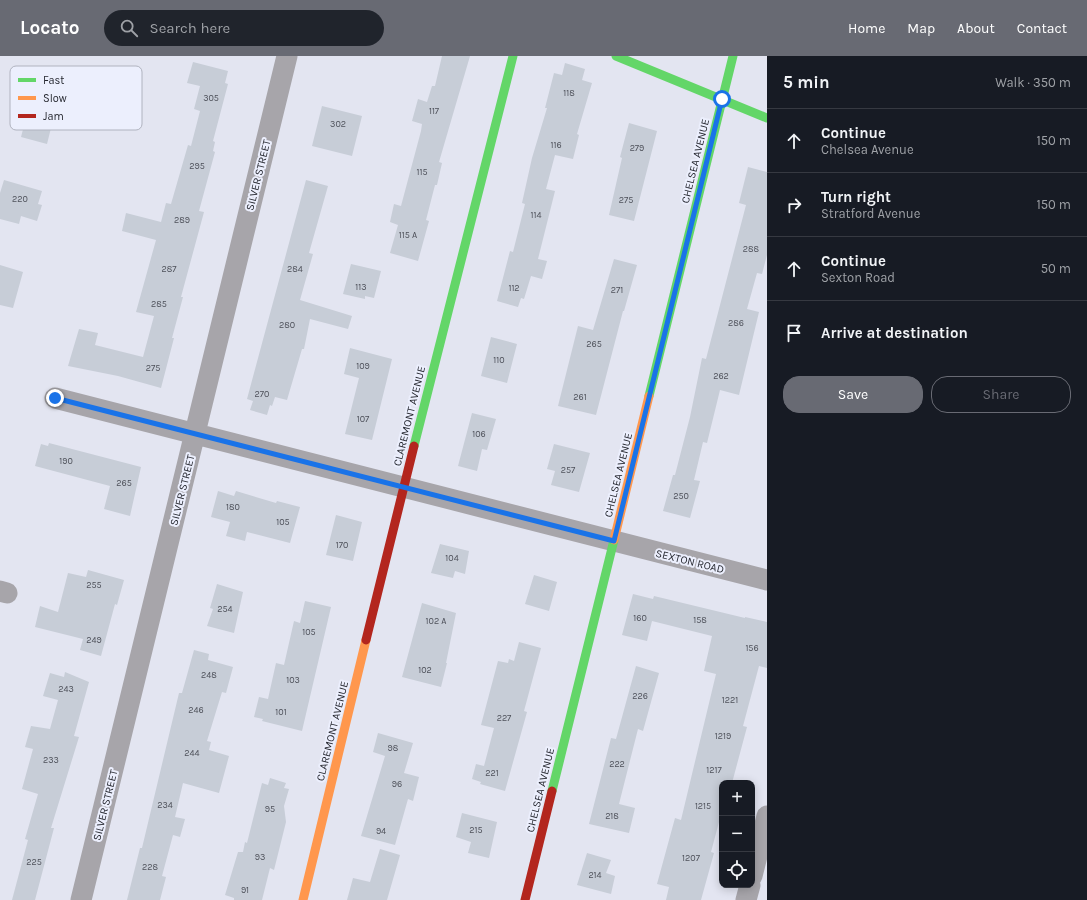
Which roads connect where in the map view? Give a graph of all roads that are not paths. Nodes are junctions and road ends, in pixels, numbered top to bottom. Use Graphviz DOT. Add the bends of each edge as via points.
graph roads {
  1 [pos="287,56"];
  2 [pos="513,56"];
  3 [pos="616,56"];
  4 [pos="733,56"];
  5 [pos="722,99"];
  6 [pos="767,118"];
  7 [pos="55,398"];
  8 [pos="195,434"];
  9 [pos="404,486"];
  10 [pos="614,541"];
  11 [pos="767,580"];
  12 [pos="767,816"];
  13 [pos="755,864"];
  14 [pos="749,888"];
  15 [pos="82,900"];
  16 [pos="303,900"];
  17 [pos="525,900"];
  18 [pos="746,900"];
  1 -- 8 [label="street, SILVER STREET"];
  2 -- 9 [label="street, CLAREMONT AVENUE"];
  3 -- 5 [label="street"];
  4 -- 5 [label="street, CHELSEA AVENUE"];
  5 -- 6 [label="street"];
  5 -- 10 [label="street, CHELSEA AVENUE"];
  7 -- 8 [label="street"];
  8 -- 9 [label="street, SEXTON ROAD"];
  8 -- 15 [label="street, SILVER STREET"];
  9 -- 10 [label="street, SEXTON ROAD"];
  9 -- 16 [label="street, CLAREMONT AVENUE"];
  10 -- 11 [label="street, SEXTON ROAD"];
  10 -- 17 [label="street, CHELSEA AVENUE"];
  12 -- 13 [label="street"];
  14 -- 18 [label="street"];
}
